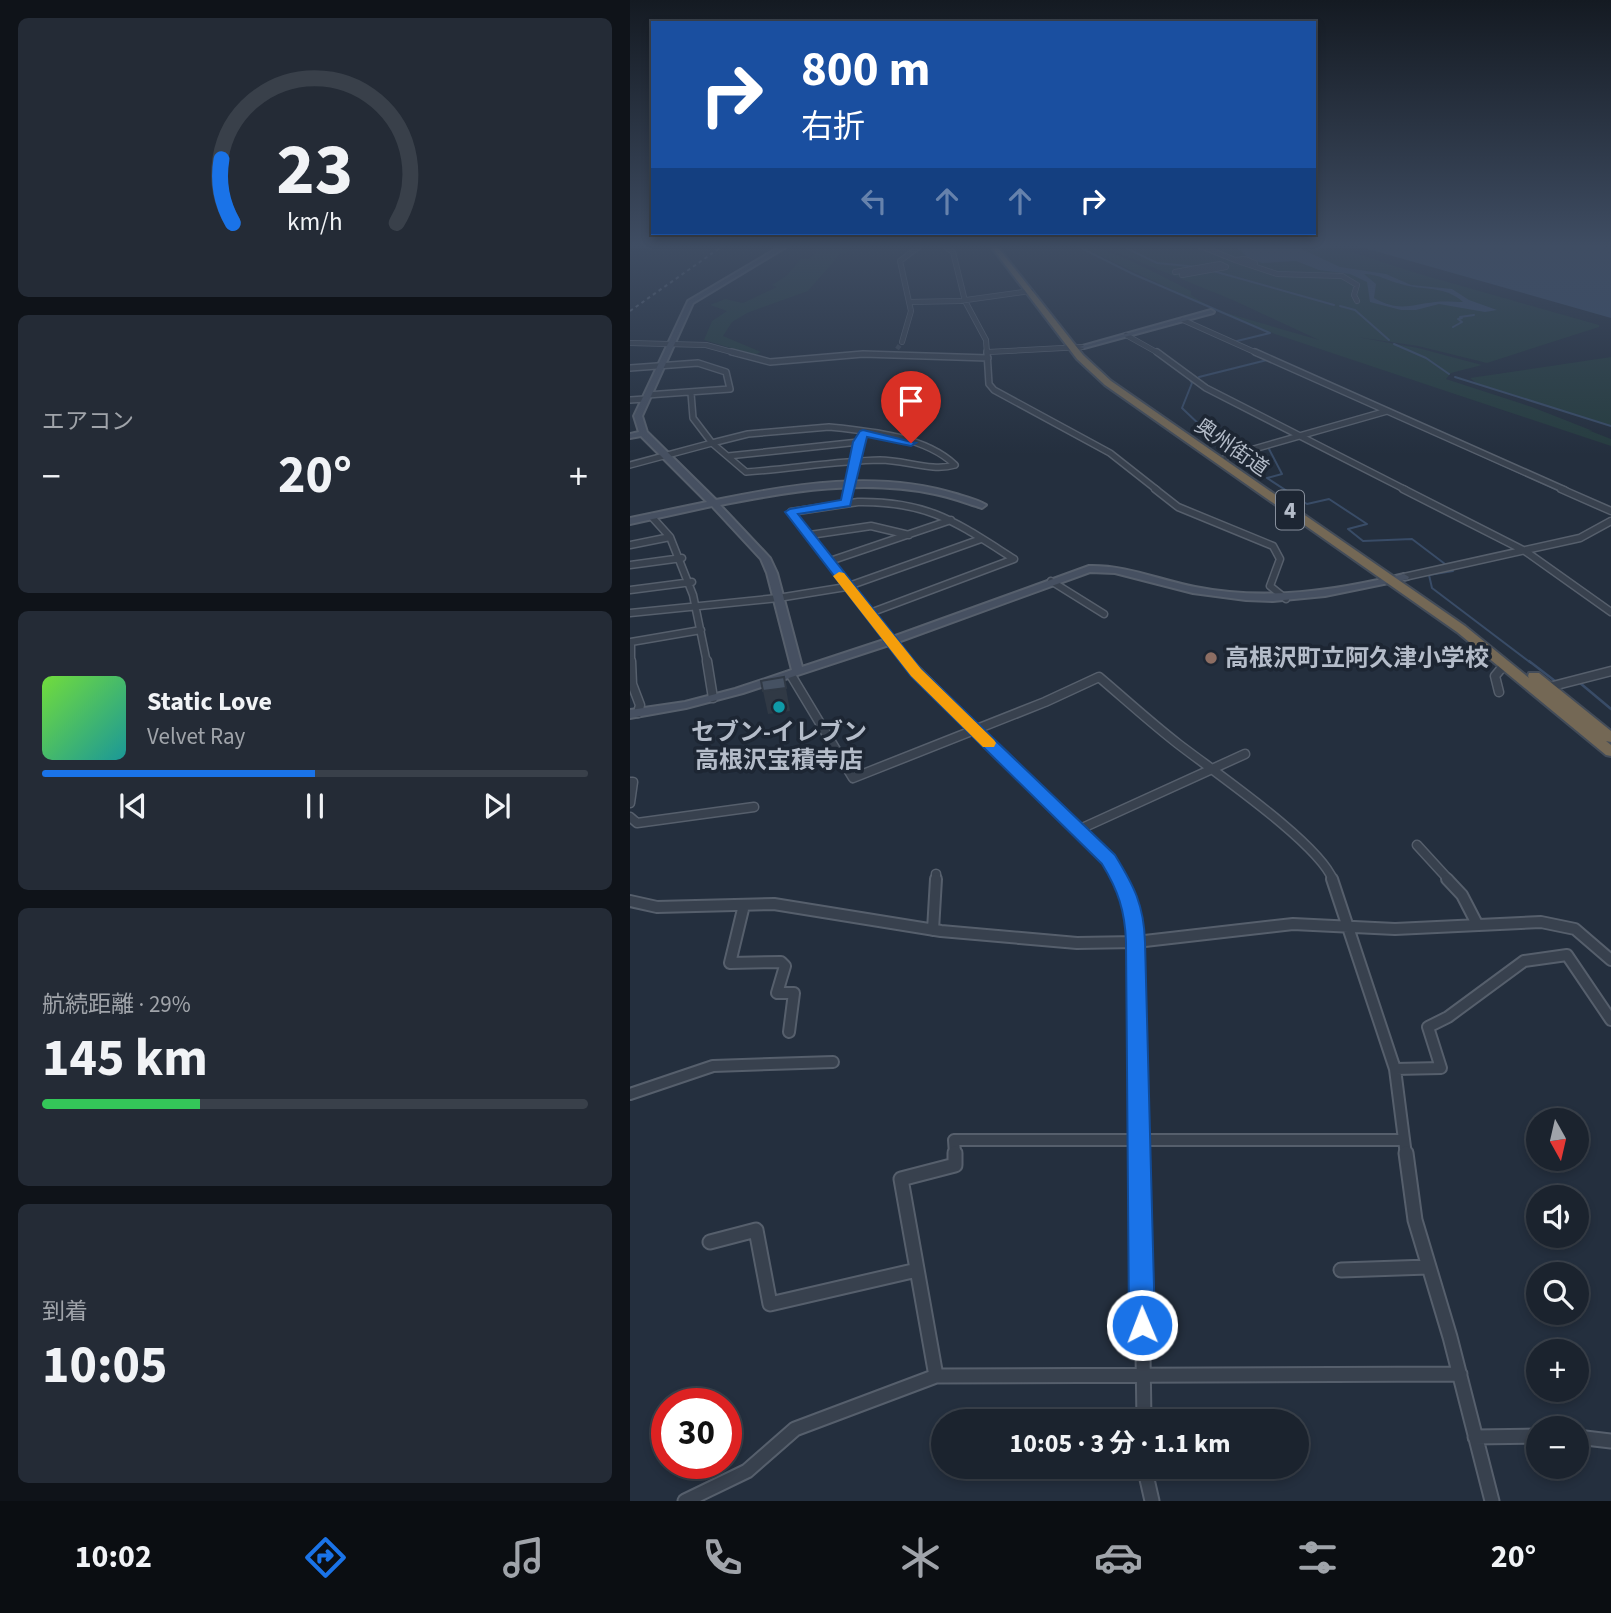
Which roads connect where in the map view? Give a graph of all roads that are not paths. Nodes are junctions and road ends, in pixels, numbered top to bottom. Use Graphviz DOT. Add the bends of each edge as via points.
graph roads {
  1 [pos="683,315"];
  2 [pos="911,315"];
  3 [pos="974,315"];
  4 [pos="1050,315"];
  5 [pos="1053,315"];
  6 [pos="1200,315"];
  7 [pos="1182,320"];
  8 [pos="1126,335"];
  9 [pos="901,342"];
  10 [pos="630,343"];
  11 [pos="669,344"];
  12 [pos="1077,348"];
  13 [pos="988,355"];
  14 [pos="659,366"];
  15 [pos="630,368"];
  16 [pos="691,393"];
  17 [pos="646,397"];
  18 [pos="630,400"];
  19 [pos="1387,411"];
  20 [pos="643,433"];
  21 [pos="863,433"];
  22 [pos="630,436"];
  23 [pos="1304,437"];
  24 [pos="859,442"];
  25 [pos="714,443"];
  26 [pos="665,456"];
  27 [pos="728,456"];
  28 [pos="1226,457"];
  29 [pos="855,461"];
  30 [pos="630,465"];
  31 [pos="850,483"];
  32 [pos="846,503"];
  33 [pos="714,505"];
  34 [pos="982,505"];
  35 [pos="1611,511"];
  36 [pos="652,517"];
  37 [pos="951,520"];
  38 [pos="630,521"];
  39 [pos="1611,521"];
  40 [pos="810,535"];
  41 [pos="909,535"];
  42 [pos="670,537"];
  43 [pos="981,539"];
  44 [pos="630,545"];
  45 [pos="1525,551"];
  46 [pos="682,558"];
  47 [pos="830,561"];
  48 [pos="630,565"];
  49 [pos="1399,578"];
  50 [pos="691,582"];
  51 [pos="1051,582"];
  52 [pos="846,587"];
  53 [pos="630,590"];
  54 [pos="778,598"];
  55 [pos="1286,599"];
  56 [pos="697,608"];
  57 [pos="1611,612"];
  58 [pos="630,613"];
  59 [pos="869,613"];
  60 [pos="1104,614"];
  61 [pos="701,631"];
  62 [pos="891,641"];
  63 [pos="630,642"];
  64 [pos="1505,664"];
  65 [pos="1611,671"];
  66 [pos="794,673"];
  67 [pos="1549,687"];
  68 [pos="1499,692"];
  69 [pos="713,698"];
  70 [pos="634,713"];
  71 [pos="974,729"];
  72 [pos="1611,738"];
  73 [pos="1611,752"];
  74 [pos="1245,754"];
  75 [pos="1210,768"];
  76 [pos="630,782"];
  77 [pos="630,803"];
  78 [pos="754,807"];
  79 [pos="630,817"];
  80 [pos="1078,830"];
  81 [pos="1417,845"];
  82 [pos="936,874"];
  83 [pos="630,901"];
  84 [pos="744,905"];
  85 [pos="1477,924"];
  86 [pos="1348,926"];
  87 [pos="933,930"];
  88 [pos="1136,942"];
  89 [pos="1611,960"];
  90 [pos="1611,1020"];
  91 [pos="789,1032"];
  92 [pos="833,1062"];
  93 [pos="1395,1069"];
  94 [pos="630,1094"];
  95 [pos="1139,1140"];
  96 [pos="1404,1140"];
  97 [pos="710,1242"];
  98 [pos="1428,1267"];
  99 [pos="918,1270"];
  100 [pos="1341,1270"];
  101 [pos="1460,1374"];
  102 [pos="936,1376"];
  103 [pos="1143,1377"];
  104 [pos="1144,1409"];
  105 [pos="1526,1436"];
  106 [pos="1475,1437"];
  107 [pos="1589,1438"];
  108 [pos="1611,1441"];
  109 [pos="1147,1479"];
  110 [pos="685,1501"];
  111 [pos="1152,1501"];
  112 [pos="1492,1501"];
  1 -- 11 [label="street"];
  2 -- 9 [label="street"];
  3 -- 13 [label="street"];
  4 -- 12 [label="highway, 奥州街道 / 4"];
  5 -- 12 [label="highway, 奥州街道 / 4"];
  6 -- 7 [label="street"];
  7 -- 8 [label="street"];
  7 -- 19 [label="street"];
  8 -- 12 [label="street"];
  8 -- 23 [label="street" via="1206,388"];
  10 -- 11 [label="street"];
  11 -- 13 [label="street" via="706,345 770,362 895,352"];
  11 -- 14 [label="street"];
  12 -- 13 [label="street"];
  12 -- 28 [label="highway, 奥州街道 / 4" via="1124,387"];
  12 -- 49 [label="highway, 奥州街道 / 4" via="1089,366 1132,401"];
  13 -- 55 [label="street" via="989,384 1002,397 1094,443 1178,507 1273,546 1280,559 1270,586"];
  14 -- 15 [label="street"];
  14 -- 16 [label="street" via="698,363 726,372 730,389"];
  14 -- 17 [label="street"];
  16 -- 17 [label="street"];
  16 -- 25 [label="street" via="693,423"];
  17 -- 18 [label="street"];
  17 -- 20 [label="street" via="638,415"];
  19 -- 23 [label="street"];
  19 -- 35 [label="street"];
  20 -- 22 [label="street"];
  20 -- 26 [label="street"];
  21 -- 24 [label="street"];
  21 -- 25 [label="street" via="824,427 748,434"];
  21 -- 29 [label="street" via="923,446 955,465"];
  23 -- 28 [label="street"];
  23 -- 45 [label="street"];
  24 -- 27 [label="street"];
  24 -- 29 [label="street"];
  25 -- 26 [label="street"];
  25 -- 27 [label="street"];
  26 -- 30 [label="street"];
  26 -- 33 [label="street"];
  27 -- 29 [label="street" via="746,472"];
  28 -- 49 [label="highway, 奥州街道 / 4"];
  29 -- 31 [label="street"];
  31 -- 32 [label="street"];
  31 -- 33 [label="street"];
  31 -- 34 [label="street" via="915,486"];
  32 -- 37 [label="street" via="925,509"];
  32 -- 40 [label="street" via="790,512"];
  33 -- 36 [label="street"];
  33 -- 54 [label="street" via="765,558"];
  36 -- 38 [label="street"];
  36 -- 42 [label="street"];
  37 -- 41 [label="street"];
  37 -- 43 [label="street"];
  39 -- 45 [label="street" via="1580,538"];
  40 -- 41 [label="street" via="860,524 891,527"];
  40 -- 47 [label="street"];
  41 -- 47 [label="street"];
  42 -- 44 [label="street"];
  42 -- 46 [label="street"];
  43 -- 52 [label="street"];
  43 -- 59 [label="street" via="1014,559"];
  45 -- 49 [label="street"];
  45 -- 57 [label="street"];
  46 -- 48 [label="street"];
  46 -- 50 [label="street"];
  47 -- 52 [label="street"];
  49 -- 55 [label="street"];
  49 -- 64 [label="highway, 奥州街道 / 4"];
  49 -- 67 [label="highway, 奥州街道 / 4"];
  50 -- 53 [label="street"];
  50 -- 56 [label="street"];
  51 -- 55 [label="street" via="1077,571 1102,568 1194,590"];
  51 -- 60 [label="street"];
  51 -- 62 [label="street"];
  52 -- 54 [label="street"];
  52 -- 59 [label="street"];
  54 -- 56 [label="street"];
  54 -- 66 [label="street"];
  56 -- 58 [label="street"];
  56 -- 61 [label="street"];
  59 -- 62 [label="street"];
  61 -- 63 [label="street"];
  61 -- 69 [label="street"];
  62 -- 66 [label="street"];
  62 -- 71 [label="street" via="916,673"];
  63 -- 70 [label="street" via="632,684 640,705"];
  64 -- 68 [label="street" via="1495,674"];
  64 -- 73 [label="highway, 奥州街道 / 4"];
  65 -- 67 [label="street"];
  66 -- 69 [label="street"];
  66 -- 71 [label="street" via="853,778"];
  67 -- 72 [label="highway, 奥州街道 / 4"];
  69 -- 70 [label="street"];
  71 -- 75 [label="street" via="1099,677"];
  71 -- 80 [label="street"];
  74 -- 75 [label="street"];
  75 -- 80 [label="street"];
  75 -- 86 [label="street" via="1320,857 1328,867"];
  76 -- 77 [label="street"];
  78 -- 79 [label="street" via="637,823"];
  80 -- 88 [label="street" via="1109,860 1128,891"];
  81 -- 85 [label="street" via="1462,895"];
  82 -- 87 [label="street"];
  83 -- 84 [label="street" via="669,907"];
  84 -- 87 [label="street" via="808,908"];
  84 -- 91 [label="street" via="730,963 781,962 786,966 777,993 794,993"];
  85 -- 86 [label="street" via="1410,929"];
  85 -- 89 [label="street" via="1561,924 1588,938"];
  86 -- 88 [label="street" via="1293,924"];
  86 -- 93 [label="street"];
  87 -- 88 [label="street" via="1077,943"];
  88 -- 95 [label="street"];
  90 -- 93 [label="street" via="1567,955 1524,961 1428,1027 1441,1068"];
  92 -- 94 [label="street" via="713,1066"];
  93 -- 96 [label="street"];
  95 -- 96 [label="street"];
  95 -- 99 [label="street" via="954,1140 955,1165 901,1179"];
  95 -- 103 [label="street"];
  96 -- 98 [label="street" via="1415,1220"];
  97 -- 99 [label="street" via="756,1230 769,1304"];
  98 -- 100 [label="street"];
  98 -- 101 [label="street"];
  99 -- 102 [label="street"];
  101 -- 103 [label="street"];
  101 -- 106 [label="street"];
  102 -- 103 [label="street"];
  102 -- 110 [label="street" via="795,1429 747,1471"];
  103 -- 104 [label="street"];
  105 -- 106 [label="street"];
  106 -- 112 [label="street"];
  107 -- 108 [label="street"];
  109 -- 111 [label="street"];
}
